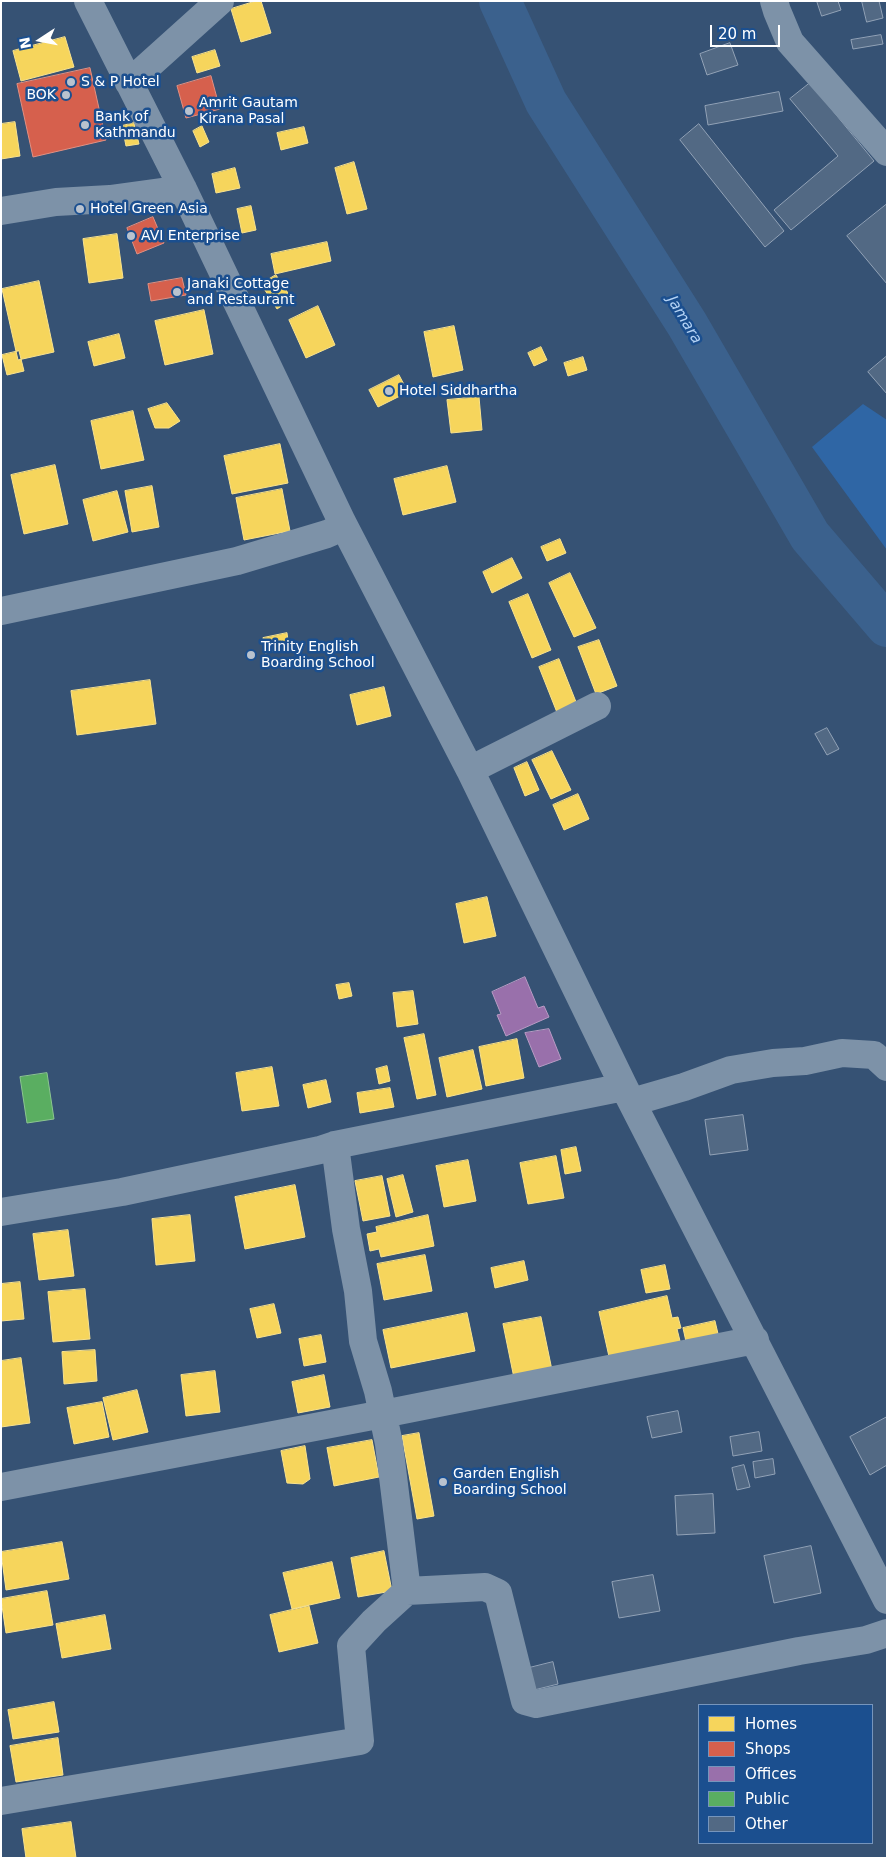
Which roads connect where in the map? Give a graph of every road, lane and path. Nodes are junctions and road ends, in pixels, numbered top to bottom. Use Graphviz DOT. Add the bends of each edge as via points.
graph roads {
  1 [pos="88,1"];
  2 [pos="220,1"];
  3 [pos="774,1"];
  4 [pos="129,83"];
  5 [pos="887,152"];
  6 [pos="183,189"];
  7 [pos="1,211"];
  8 [pos="342,522"];
  9 [pos="1,610"];
  10 [pos="597,706"];
  11 [pos="470,770"];
  12 [pos="887,1067"];
  13 [pos="628,1095"];
  14 [pos="335,1145"];
  15 [pos="1,1212"];
  16 [pos="755,1340"];
  17 [pos="383,1414"];
  18 [pos="1,1487"];
  19 [pos="407,1591"];
  20 [pos="887,1600"];
  21 [pos="887,1633"];
  22 [pos="1,1801"];
  1 -- 4 [label="street"];
  2 -- 4 [label="street"];
  3 -- 5 [label="street" via="790,42"];
  4 -- 6 [label="street"];
  6 -- 7 [label="street"];
  6 -- 8 [label="street"];
  8 -- 9 [label="street" via="327,534 237,561"];
  8 -- 11 [label="street"];
  10 -- 11 [label="street"];
  11 -- 13 [label="street"];
  12 -- 13 [label="street" via="874,1055 842,1053 731,1070 684,1087"];
  13 -- 14 [label="street"];
  13 -- 16 [label="street"];
  14 -- 15 [label="street" via="122,1192"];
  14 -- 17 [label="street" via="363,1340"];
  16 -- 17 [label="street"];
  16 -- 20 [label="street"];
  17 -- 18 [label="street"];
  17 -- 19 [label="street"];
  19 -- 21 [label="street" via="485,1587 498,1593 525,1701 536,1704 866,1640"];
  19 -- 22 [label="street" via="351,1646 360,1741"];
}
